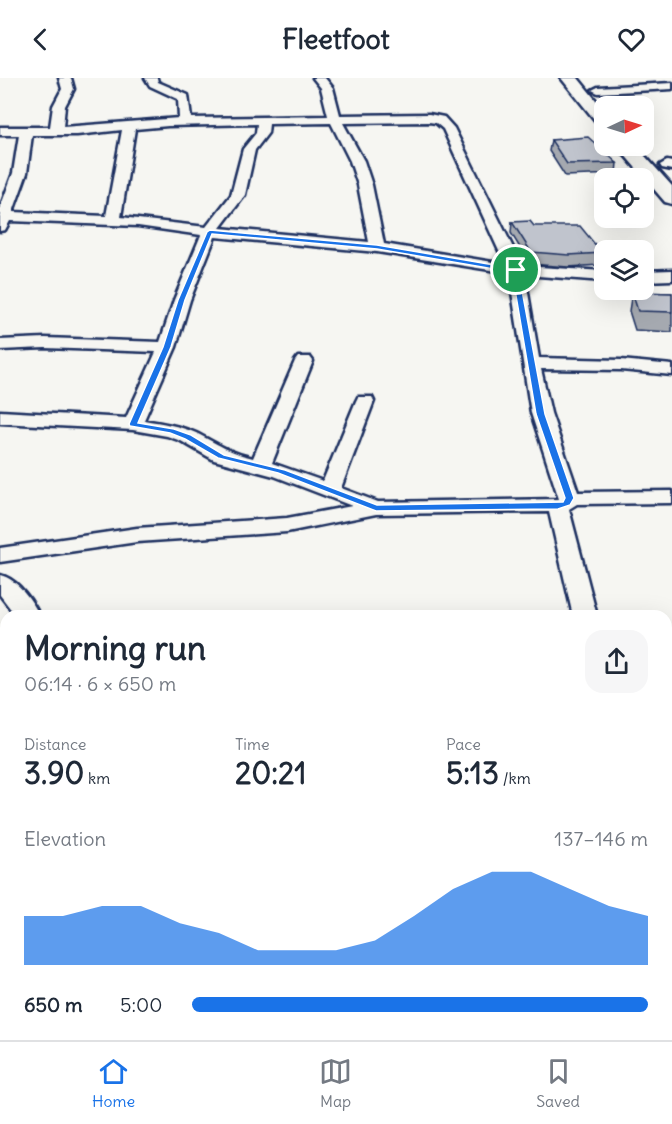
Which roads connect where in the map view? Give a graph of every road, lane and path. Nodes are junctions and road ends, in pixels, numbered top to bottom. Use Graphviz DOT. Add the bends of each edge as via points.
graph roads {
  1 [pos="65,78"];
  2 [pos="151,78"];
  3 [pos="320,78"];
  4 [pos="569,78"];
  5 [pos="594,84"];
  6 [pos="672,86"];
  7 [pos="605,96"];
  8 [pos="594,108"];
  9 [pos="335,119"];
  10 [pos="264,120"];
  11 [pos="185,121"];
  12 [pos="129,126"];
  13 [pos="0,131"];
  14 [pos="56,131"];
  15 [pos="26,132"];
  16 [pos="654,151"];
  17 [pos="635,156"];
  18 [pos="670,168"];
  19 [pos="672,198"];
  20 [pos="1,220"];
  21 [pos="113,220"];
  22 [pos="210,232"];
  23 [pos="377,247"];
  24 [pos="516,270"];
  25 [pos="594,275"];
  26 [pos="672,275"];
  27 [pos="654,276"];
  28 [pos="0,345"];
  29 [pos="167,347"];
  30 [pos="304,361"];
  31 [pos="531,363"];
  32 [pos="672,370"];
  33 [pos="365,401"];
  34 [pos="0,417"];
  35 [pos="133,424"];
  36 [pos="260,467"];
  37 [pos="328,491"];
  38 [pos="672,497"];
  39 [pos="564,502"];
  40 [pos="376,508"];
  41 [pos="0,555"];
  42 [pos="0,582"];
  43 [pos="24,610"];
  44 [pos="584,610"];
  1 -- 14 [label="street" via="68,89 59,106"];
  2 -- 11 [label="street" via="154,84 184,96"];
  3 -- 9 [label="street" via="327,88"];
  4 -- 8 [label="highway"];
  5 -- 6 [label="street"];
  5 -- 7 [label="highway"];
  9 -- 10 [label="street"];
  9 -- 23 [label="street" via="365,185"];
  9 -- 24 [label="street" via="429,118 443,123 454,138"];
  10 -- 11 [label="street"];
  10 -- 22 [label="street" via="262,133 249,149 235,203"];
  11 -- 12 [label="street"];
  12 -- 14 [label="street"];
  12 -- 21 [label="street"];
  13 -- 15 [label="street"];
  14 -- 15 [label="street"];
  15 -- 20 [label="street" via="20,172"];
  16 -- 18 [label="highway"];
  17 -- 19 [label="highway"];
  20 -- 21 [label="street"];
  21 -- 22 [label="street"];
  22 -- 23 [label="street"];
  22 -- 29 [label="street"];
  23 -- 24 [label="street"];
  24 -- 25 [label="street"];
  24 -- 31 [label="street"];
  26 -- 27 [label="street"];
  28 -- 29 [label="street"];
  29 -- 35 [label="street"];
  30 -- 36 [label="street"];
  31 -- 32 [label="street"];
  31 -- 39 [label="street"];
  33 -- 37 [label="street"];
  34 -- 35 [label="street"];
  35 -- 36 [label="street" via="171,431 221,456"];
  36 -- 37 [label="street" via="281,471"];
  37 -- 40 [label="street"];
  38 -- 39 [label="street"];
  39 -- 40 [label="street"];
  39 -- 44 [label="street"];
  40 -- 41 [label="street" via="288,525 137,535"];
  42 -- 43 [label="street"];
}
